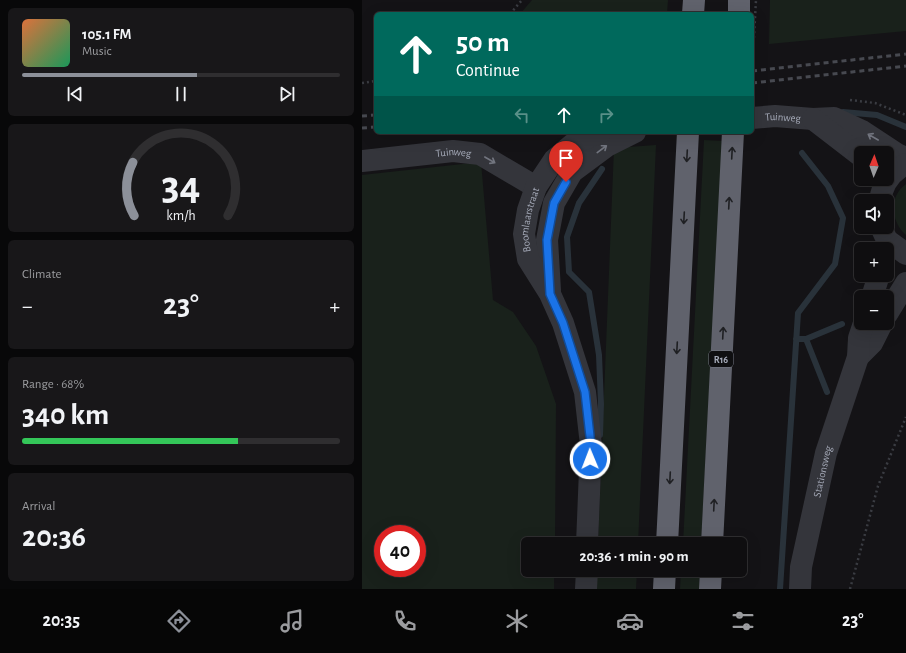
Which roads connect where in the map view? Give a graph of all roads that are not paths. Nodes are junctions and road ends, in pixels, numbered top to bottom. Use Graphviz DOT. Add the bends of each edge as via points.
graph roads {
  1 [pos="694,0"];
  2 [pos="739,0"];
  3 [pos="693,12"];
  4 [pos="739,12"];
  5 [pos="754,118"];
  6 [pos="813,119"];
  7 [pos="596,134"];
  8 [pos="631,134"];
  9 [pos="688,134"];
  10 [pos="733,134"];
  11 [pos="854,151"];
  12 [pos="906,158"];
  13 [pos="362,161"];
  14 [pos="906,164"];
  15 [pos="536,187"];
  16 [pos="880,190"];
  17 [pos="885,239"];
  18 [pos="906,254"];
  19 [pos="906,282"];
  20 [pos="550,294"];
  21 [pos="894,302"];
  22 [pos="862,330"];
  23 [pos="878,330"];
  24 [pos="858,357"];
  25 [pos="587,537"];
  26 [pos="667,537"];
  27 [pos="712,537"];
  28 [pos="586,577"];
  29 [pos="665,577"];
  30 [pos="711,577"];
  31 [pos="586,589"];
  32 [pos="664,589"];
  33 [pos="710,589"];
  34 [pos="800,589"];
  1 -- 3 [label="highway"];
  2 -- 4 [label="highway"];
  5 -- 6 [label="street, Tuinweg" via="774,116"];
  6 -- 11 [label="street"];
  12 -- 6 [label="street, Tuinweg, one-way" via="844,122 834,118"];
  7 -- 15 [label="street, Boomlaarstraat" via="573,144 554,160"];
  20 -- 8 [label="street, one-way" via="547,240 554,203 572,172 607,146"];
  9 -- 26 [label="highway, one-way"];
  27 -- 10 [label="highway, R16, one-way"];
  13 -- 15 [label="street, Tuinweg, one-way" via="453,150 480,154"];
  14 -- 16 [label="street" via="891,174"];
  15 -- 20 [label="street, Boomlaarstraat" via="528,210 524,234 528,259"];
  17 -- 18 [label="street"];
  19 -- 21 [label="street"];
  20 -- 25 [label="street, Boomlaarstraat" via="563,323 585,392 591,445"];
  22 -- 24 [label="street, Stationsweg"];
  23 -- 24 [label="street, Stationsweg" via="872,343"];
  24 -- 34 [label="street, Stationsweg" via="826,453 801,567"];
  28 -- 31 [label="street"];
  29 -- 32 [label="highway"];
  30 -- 33 [label="highway"];
}
